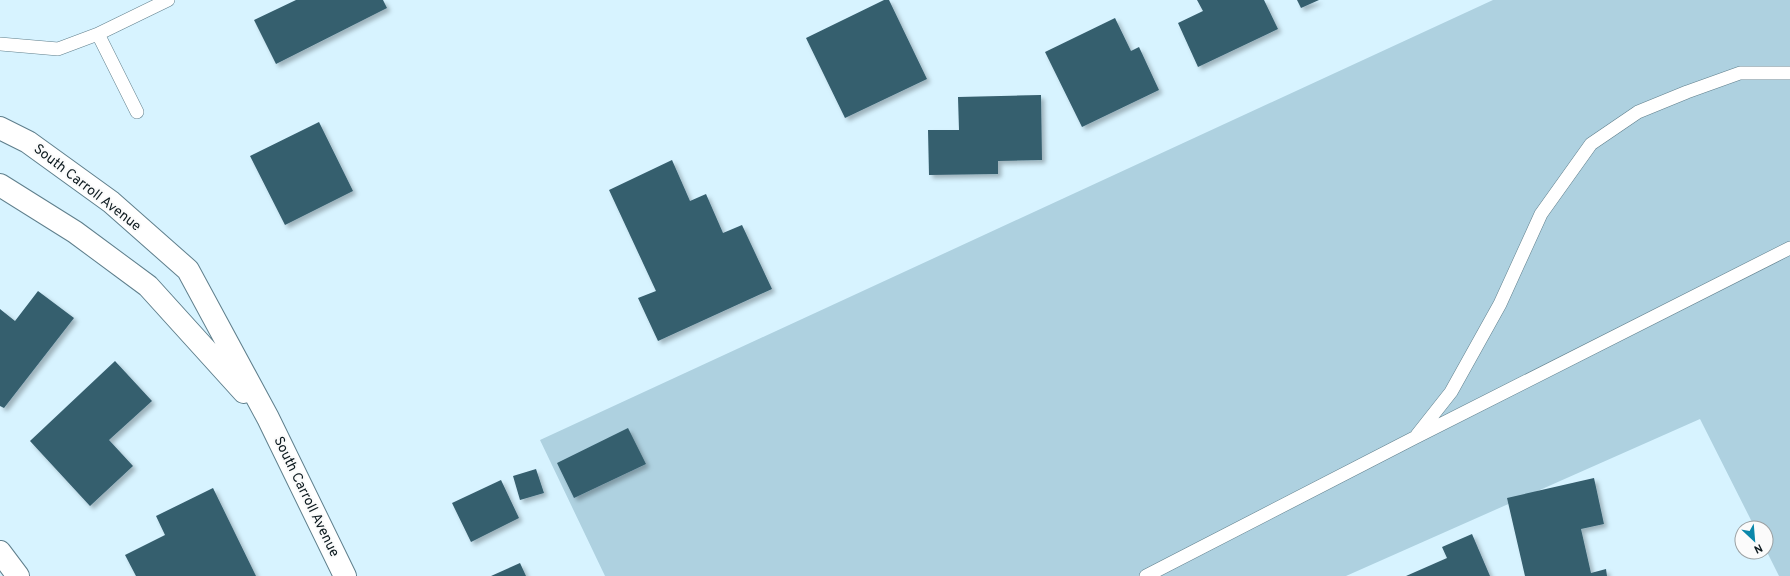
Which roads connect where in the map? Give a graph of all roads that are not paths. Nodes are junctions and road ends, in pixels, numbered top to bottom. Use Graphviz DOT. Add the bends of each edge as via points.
graph roads {
  1 [pos="168,0"];
  2 [pos="98,34"];
  3 [pos="0,44"];
  4 [pos="1790,73"];
  5 [pos="137,112"];
  6 [pos="0,128"];
  7 [pos="0,185"];
  8 [pos="1790,248"];
  9 [pos="268,418"];
  10 [pos="1414,438"];
  11 [pos="0,552"];
  12 [pos="18,576"];
  13 [pos="345,576"];
  14 [pos="1146,576"];
  1 -- 2 [label="lane"];
  2 -- 3 [label="lane" via="58,49"];
  2 -- 5 [label="lane"];
  4 -- 10 [label="lane" via="1740,73 1638,112 1591,144 1541,214 1500,304 1451,392"];
  6 -- 9 [label="main road, South Carroll Avenue" via="28,142 111,202 188,270"];
  7 -- 9 [label="main road, South Carroll Avenue" via="75,232 148,286"];
  8 -- 10 [label="lane"];
  9 -- 13 [label="main road, South Carroll Avenue"];
  10 -- 14 [label="lane"];
  11 -- 12 [label="main road"];
}
